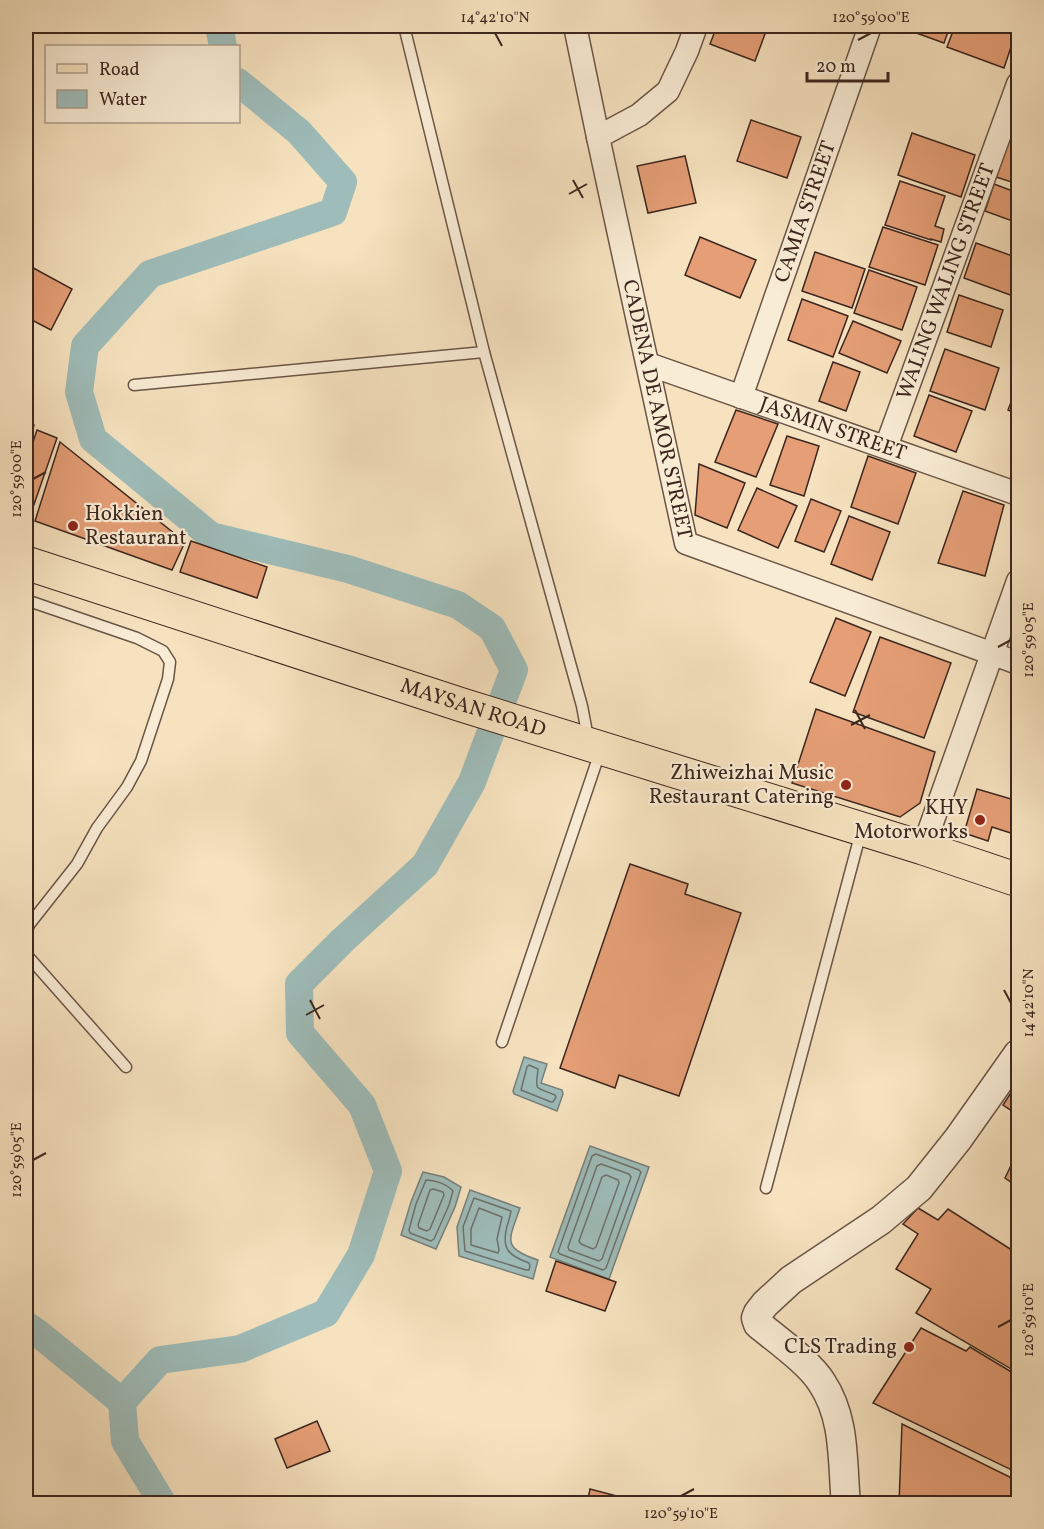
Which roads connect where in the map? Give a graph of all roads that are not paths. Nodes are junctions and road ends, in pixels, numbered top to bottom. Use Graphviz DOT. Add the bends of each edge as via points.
graph roads {
  1 [pos="404,26"];
  2 [pos="575,26"];
  3 [pos="696,26"];
  4 [pos="870,26"];
  5 [pos="1018,84"];
  6 [pos="598,137"];
  7 [pos="484,352"];
  8 [pos="648,364"];
  9 [pos="134,386"];
  10 [pos="741,397"];
  11 [pos="886,447"];
  12 [pos="1018,494"];
  13 [pos="26,563"];
  14 [pos="1018,580"];
  15 [pos="26,600"];
  16 [pos="992,654"];
  17 [pos="1018,663"];
  18 [pos="595,746"];
  19 [pos="862,829"];
  20 [pos="923,848"];
  21 [pos="1018,880"];
  22 [pos="26,934"];
  23 [pos="26,954"];
  24 [pos="502,1042"];
  25 [pos="1018,1054"];
  26 [pos="126,1067"];
  27 [pos="765,1188"];
  28 [pos="846,1503"];
  1 -- 7 [label="lane"];
  2 -- 6 [label="street, CADENA DE AMOR STREET"];
  3 -- 6 [label="street" via="668,91 639,115"];
  4 -- 10 [label="street, CAMIA STREET"];
  5 -- 11 [label="street, WALING WALING STREET"];
  6 -- 8 [label="street, CADENA DE AMOR STREET"];
  7 -- 9 [label="lane"];
  7 -- 18 [label="lane"];
  8 -- 10 [label="street, JASMIN STREET"];
  8 -- 16 [label="street, CADENA DE AMOR STREET" via="686,543"];
  10 -- 11 [label="street, JASMIN STREET"];
  11 -- 12 [label="street, JASMIN STREET"];
  13 -- 18 [label="main road, MAYSAN ROAD"];
  14 -- 16 [label="street"];
  15 -- 22 [label="lane" via="137,638 163,651 170,662 141,761 77,864"];
  16 -- 17 [label="street"];
  16 -- 20 [label="street"];
  18 -- 19 [label="main road, MAYSAN ROAD"];
  18 -- 24 [label="lane" via="594,767"];
  19 -- 20 [label="main road, MAYSAN ROAD"];
  19 -- 27 [label="lane"];
  20 -- 21 [label="main road, MAYSAN ROAD"];
  23 -- 26 [label="lane"];
  25 -- 28 [label="street" via="919,1188 882,1220 790,1280 756,1318 821,1381 834,1404 843,1448"];
}
